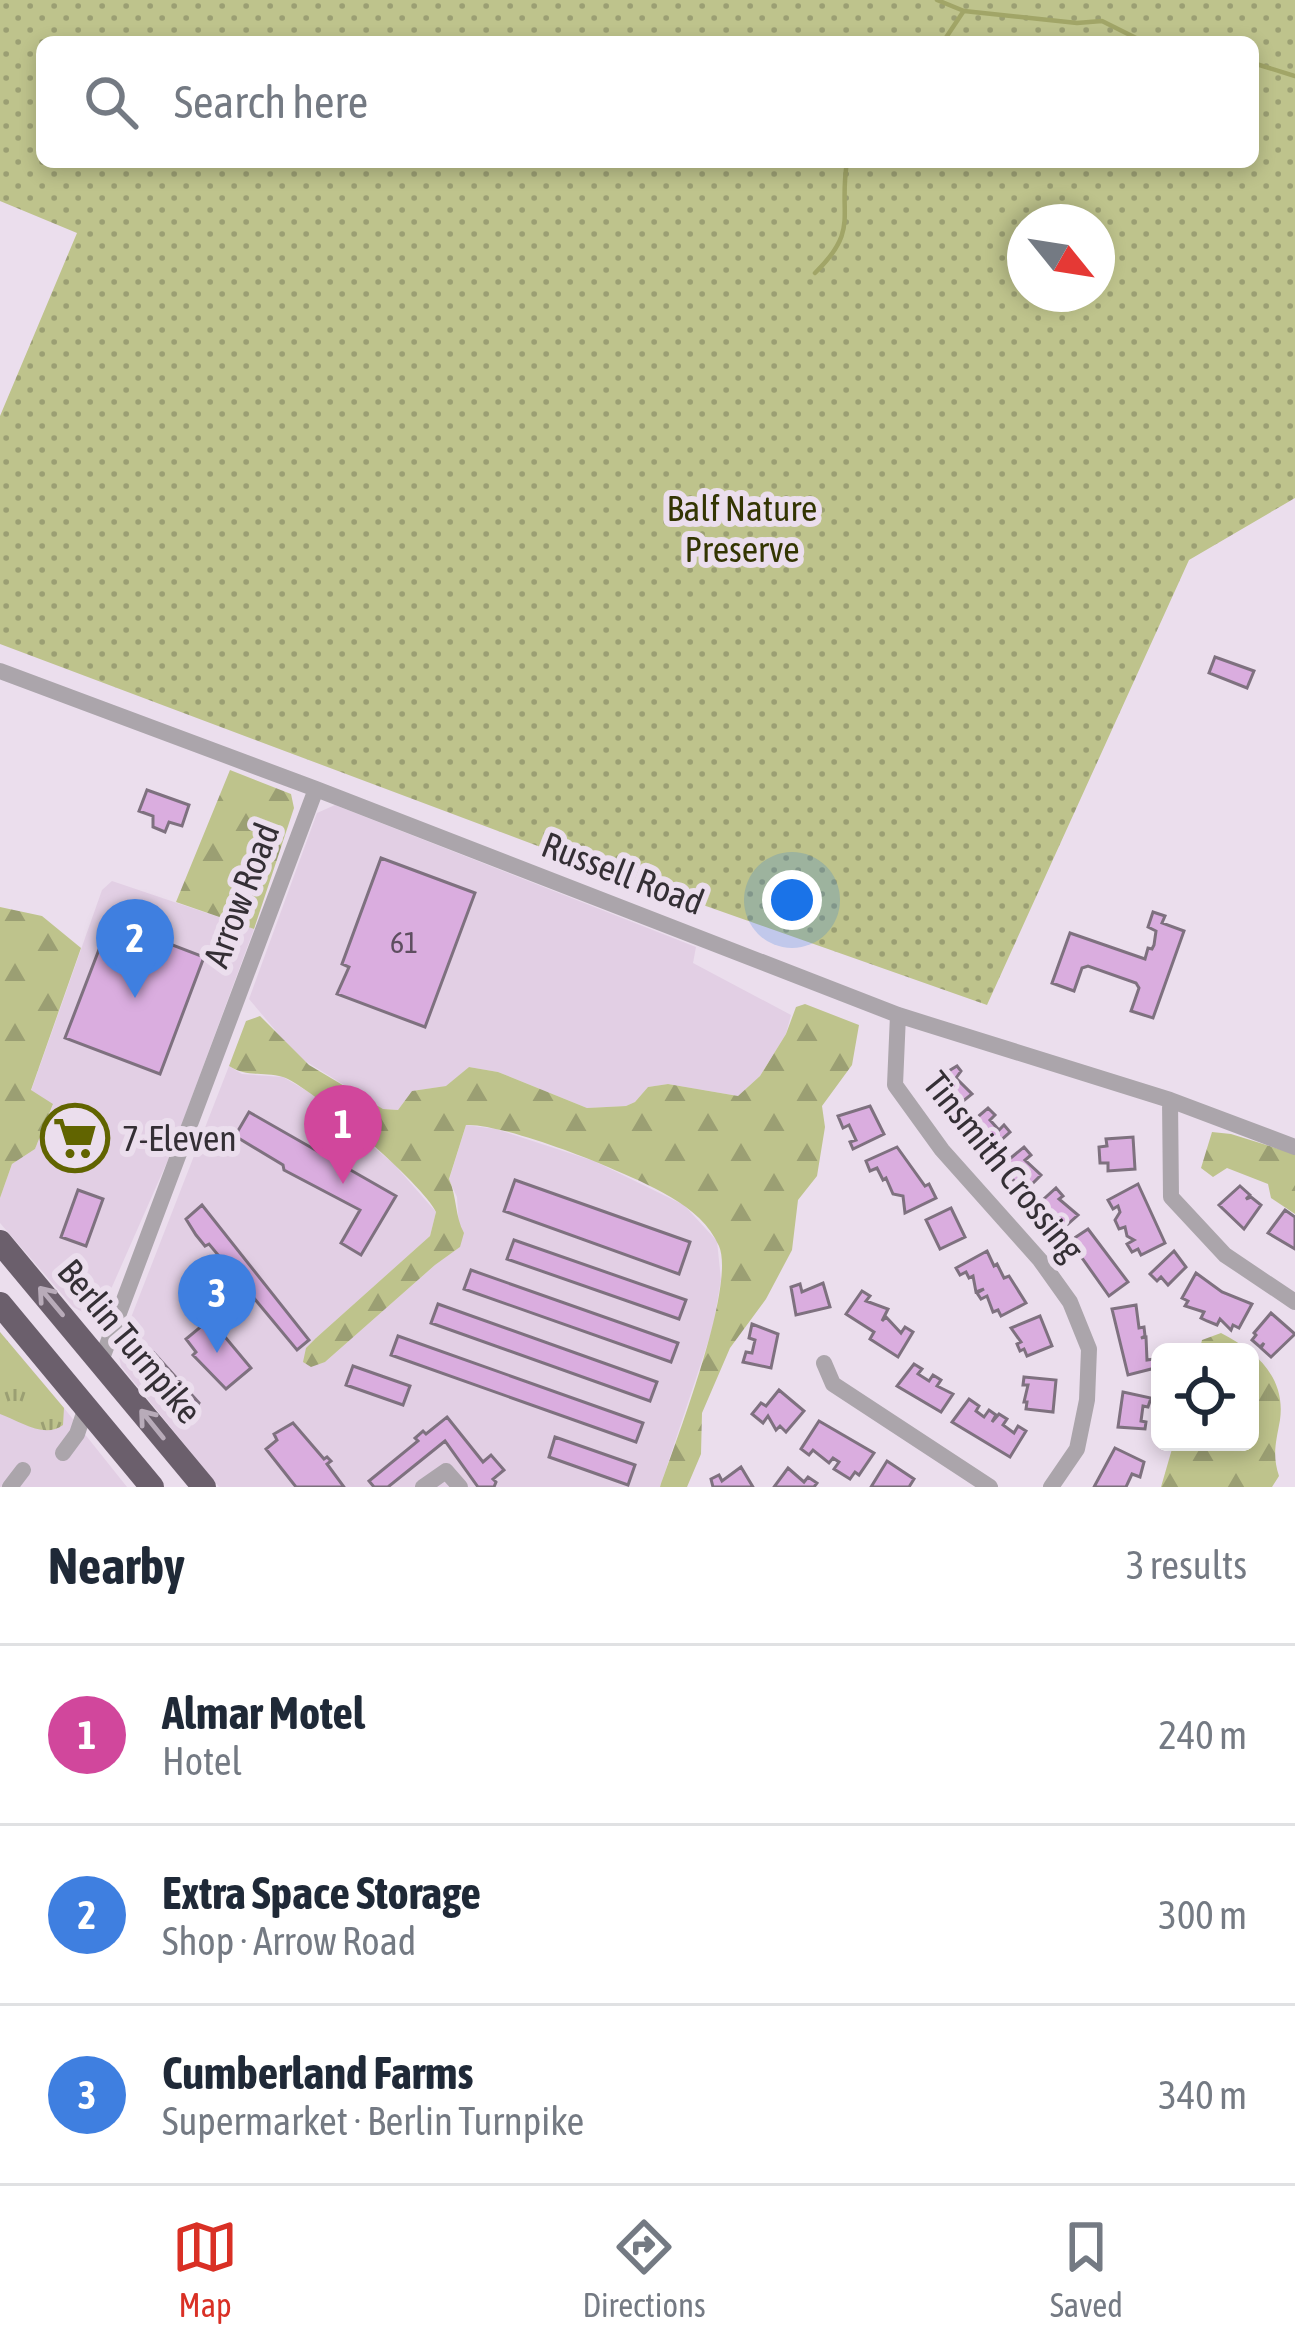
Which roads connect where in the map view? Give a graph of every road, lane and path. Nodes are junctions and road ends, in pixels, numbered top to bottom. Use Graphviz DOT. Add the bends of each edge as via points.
graph roads {
  1 [pos="0,671"];
  2 [pos="316,789"];
  3 [pos="898,1015"];
  4 [pos="1170,1100"];
  5 [pos="1295,1147"];
  6 [pos="0,1242"];
  7 [pos="1295,1302"];
  8 [pos="0,1304"];
  9 [pos="101,1361"];
  10 [pos="824,1363"];
  11 [pos="86,1407"];
  12 [pos="63,1453"];
  13 [pos="22,1471"];
  14 [pos="10,1487"];
  15 [pos="152,1487"];
  16 [pos="204,1487"];
  17 [pos="423,1487"];
  18 [pos="460,1487"];
  19 [pos="990,1487"];
  20 [pos="1051,1487"];
  1 -- 2 [label="street, Russell Road"];
  2 -- 3 [label="street, Russell Road"];
  2 -- 9 [label="street, Arrow Road"];
  3 -- 4 [label="street, Russell Road"];
  3 -- 20 [label="street, Tinsmith Crossing" via="895,1085 1040,1260 1089,1349 1077,1449"];
  4 -- 5 [label="street, Russell Road"];
  4 -- 7 [label="street" via="1171,1197 1225,1255"];
  9 -- 6 [label="highway, Berlin Turnpike, one-way"];
  8 -- 11 [label="highway, Berlin Turnpike"];
  9 -- 11 [label="highway"];
  16 -- 9 [label="highway, Berlin Turnpike, one-way"];
  10 -- 19 [label="street" via="833,1384"];
  11 -- 12 [label="street"];
  11 -- 15 [label="highway, Berlin Turnpike"];
  13 -- 14 [label="street"];
  17 -- 18 [label="street" via="446,1471"];
}
